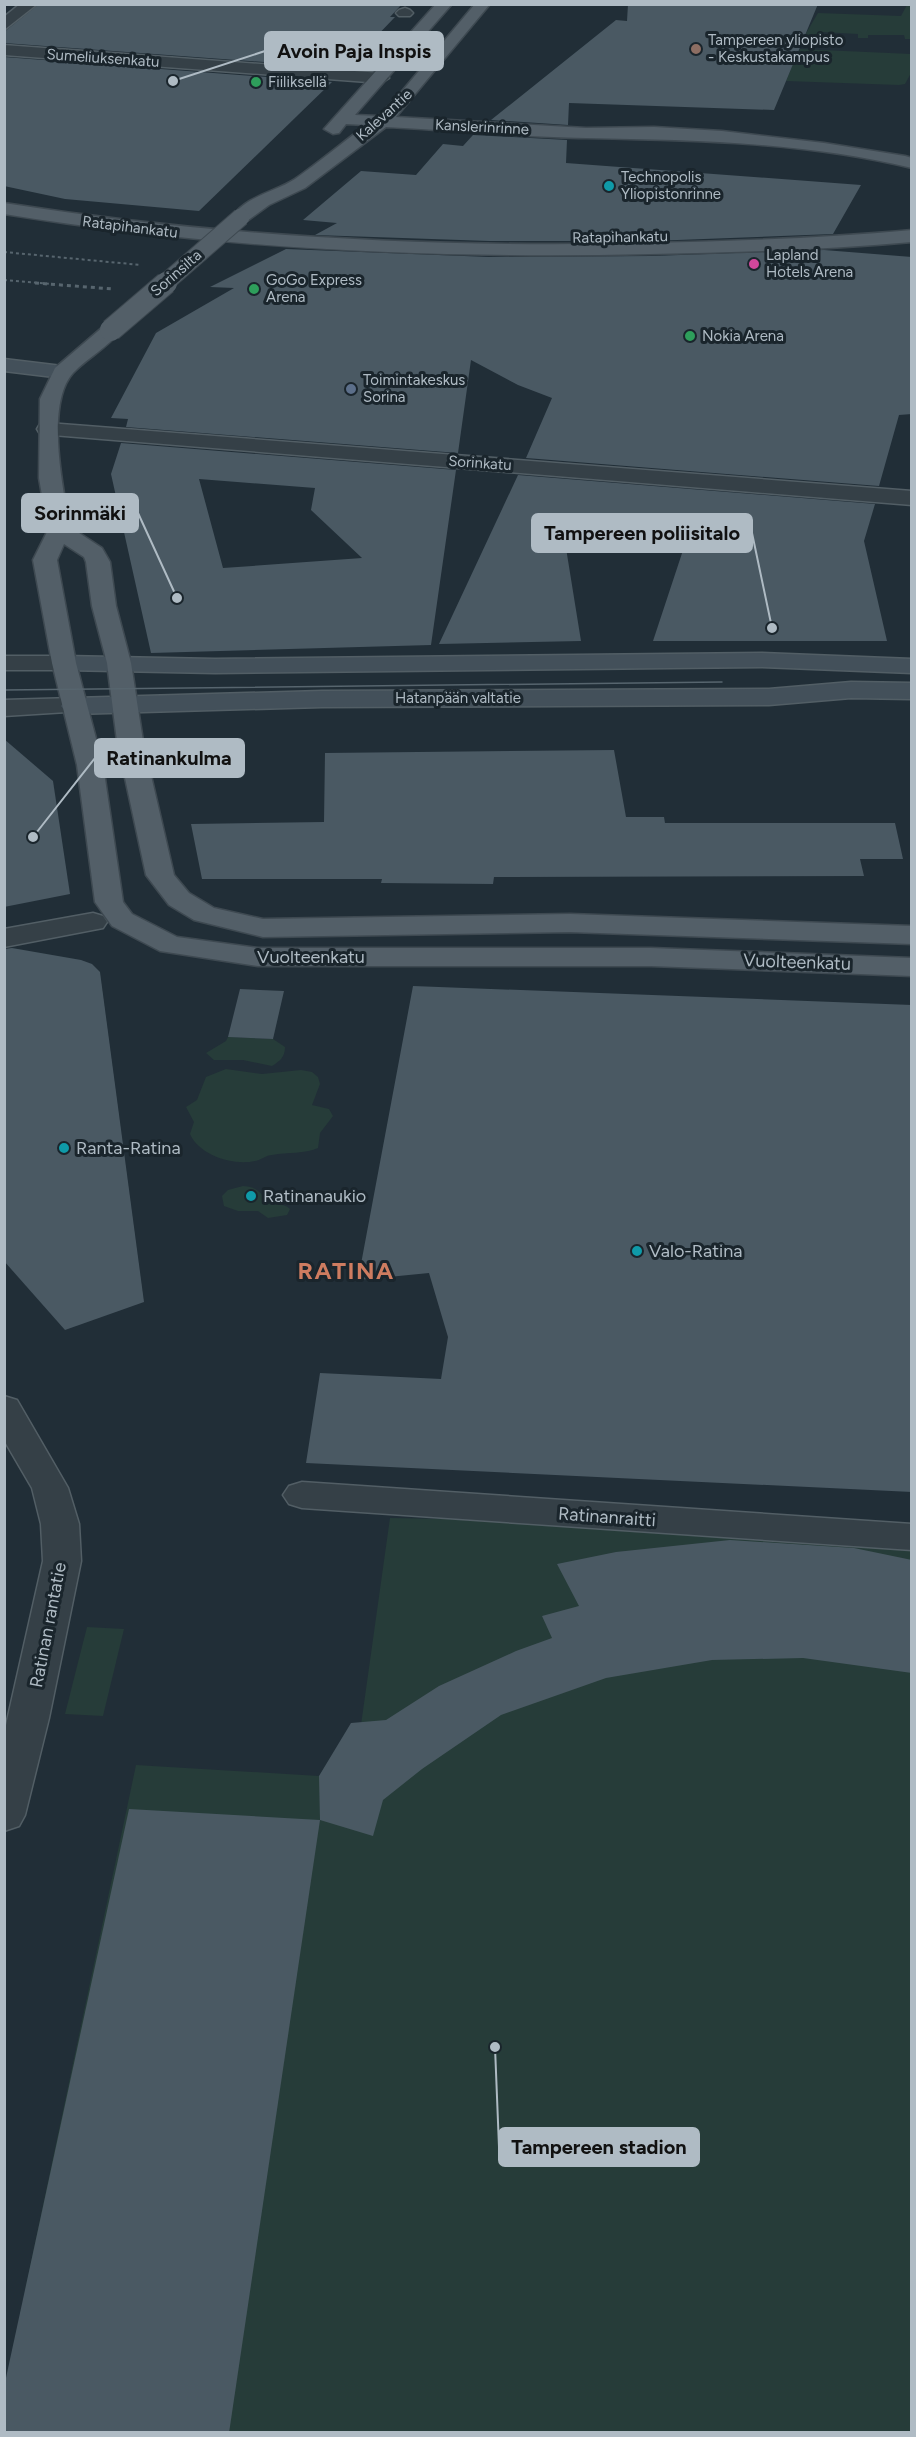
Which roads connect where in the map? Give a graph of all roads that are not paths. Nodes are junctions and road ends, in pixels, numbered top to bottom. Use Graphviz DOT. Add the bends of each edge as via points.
graph roads {
  1 [pos="30,4"];
  2 [pos="444,4"];
  3 [pos="483,4"];
  4 [pos="4,25"];
  5 [pos="4,50"];
  6 [pos="381,78"];
  7 [pos="348,114"];
  8 [pos="387,117"];
  9 [pos="324,138"];
  10 [pos="859,154"];
  11 [pos="912,163"];
  12 [pos="291,168"];
  13 [pos="912,177"];
  14 [pos="263,201"];
  15 [pos="4,208"];
  16 [pos="241,218"];
  17 [pos="912,220"];
  18 [pos="912,236"];
  19 [pos="327,243"];
  20 [pos="4,365"];
  21 [pos="63,372"];
  22 [pos="48,429"];
  23 [pos="912,498"];
  24 [pos="59,530"];
  25 [pos="4,663"];
  26 [pos="64,663"];
  27 [pos="119,663"];
  28 [pos="912,666"];
  29 [pos="912,691"];
  30 [pos="124,705"];
  31 [pos="74,706"];
  32 [pos="4,708"];
  33 [pos="93,922"];
  34 [pos="912,935"];
  35 [pos="4,938"];
  36 [pos="912,967"];
  37 [pos="4,1408"];
  38 [pos="302,1495"];
  39 [pos="912,1537"];
  40 [pos="4,1815"];
  1 -- 4 [label="street"];
  2 -- 6 [label="main road, Kalevantie"];
  3 -- 8 [label="main road, Kalevantie"];
  5 -- 6 [label="street, Sumeliuksenkatu"];
  6 -- 7 [label="main road, Kalevantie"];
  7 -- 8 [label="main road, Kanslerinrinne"];
  7 -- 9 [label="main road, Kalevantie"];
  8 -- 10 [label="main road, Kanslerinrinne" via="586,133 620,131 775,140"];
  8 -- 14 [label="main road, Kalevantie" via="299,184"];
  10 -- 11 [label="main road, Kanslerinrinne" via="883,155"];
  10 -- 13 [label="main road, Kanslerinrinne"];
  12 -- 14 [label="main road, Kalevantie"];
  14 -- 16 [label="main road, Kalevantie"];
  15 -- 19 [label="main road, Ratapihankatu" via="175,232"];
  16 -- 21 [label="main road, Sorinsilta, bridge"];
  17 -- 19 [label="main road, Ratapihankatu" via="756,233"];
  18 -- 19 [label="main road, Ratapihankatu" via="623,250"];
  20 -- 21 [label="main road"];
  21 -- 22 [label="main road" via="50,399"];
  22 -- 23 [label="street, Sorinkatu"];
  22 -- 24 [label="main road" via="50,478"];
  24 -- 26 [label="main road, Vuolteenkatu" via="45,560"];
  24 -- 27 [label="main road, Vuolteenkatu" via="94,553"];
  25 -- 26 [label="street, Hatanpään valtatie"];
  26 -- 27 [label="main road, Hatanpään valtatie"];
  26 -- 31 [label="main road, Vuolteenkatu"];
  27 -- 28 [label="main road, Hatanpään valtatie" via="215,666 762,660"];
  27 -- 30 [label="main road, Vuolteenkatu"];
  29 -- 30 [label="main road, Hatanpään valtatie" via="851,690 769,697 334,699"];
  30 -- 31 [label="main road, Hatanpään valtatie"];
  30 -- 34 [label="main road, Vuolteenkatu" via="160,875 167,888 191,909 231,924 297,929 471,922 570,923"];
  31 -- 32 [label="street, Hatanpään valtatie"];
  31 -- 36 [label="main road, Vuolteenkatu" via="90,765 109,902 122,920 170,945 258,957 651,957"];
  33 -- 35 [label="street"];
  37 -- 40 [label="street, Ratinan rantatie" via="50,1488 60,1524 62,1561"];
  38 -- 39 [label="street, Ratinanraitti"];
}
